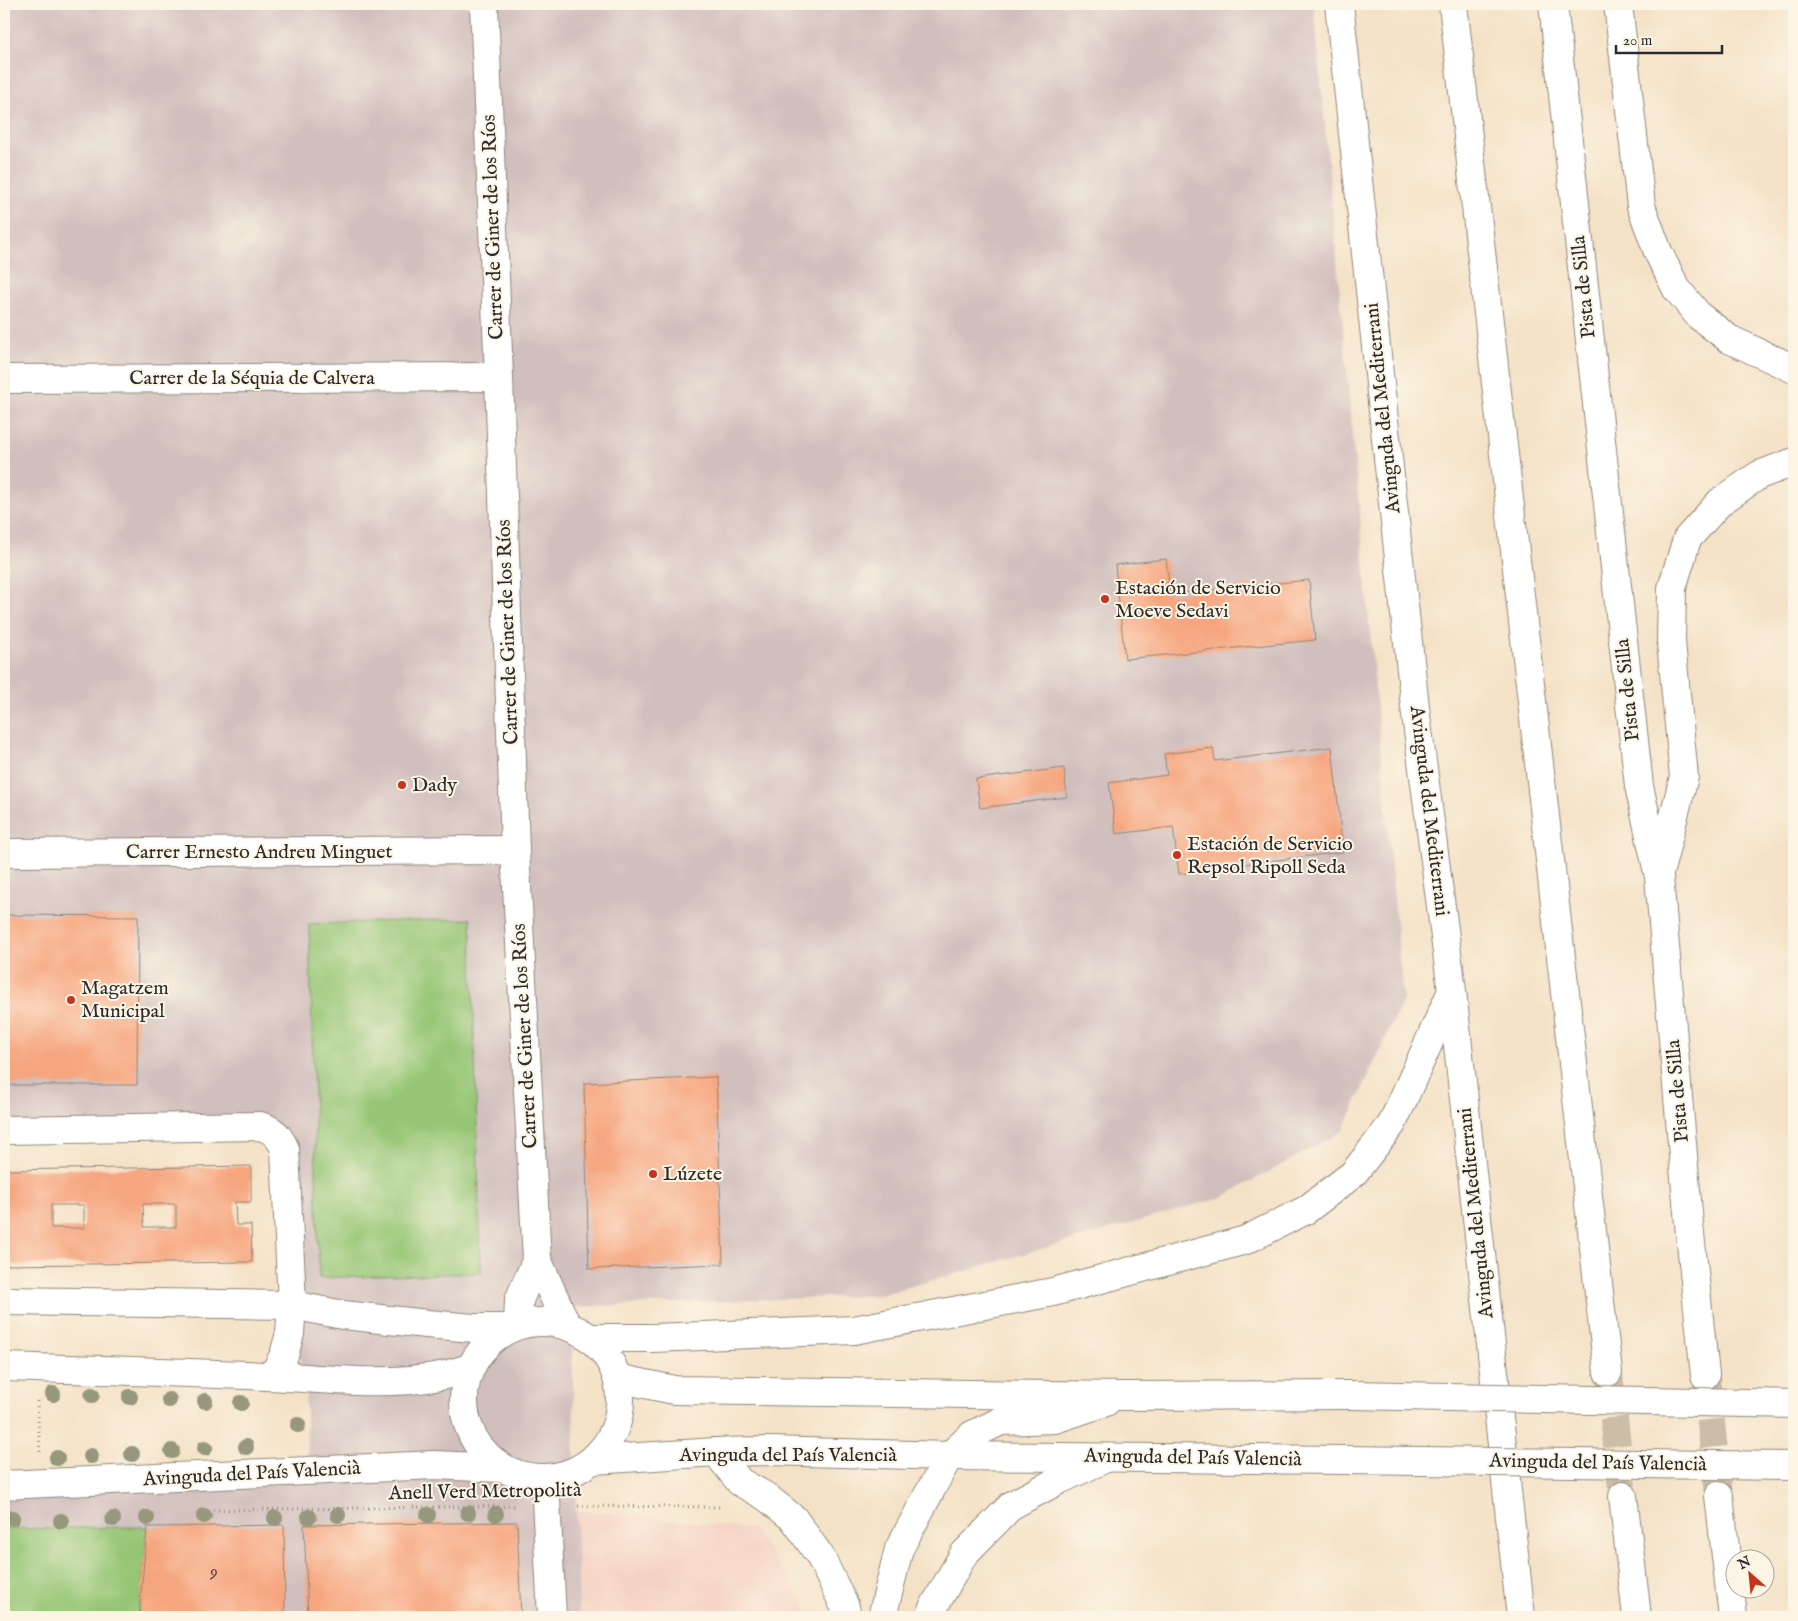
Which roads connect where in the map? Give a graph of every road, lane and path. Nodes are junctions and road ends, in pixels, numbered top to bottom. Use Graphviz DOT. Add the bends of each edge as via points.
graph roads {
  1 [pos="484,4"];
  2 [pos="1339,4"];
  3 [pos="1453,4"];
  4 [pos="1553,4"];
  5 [pos="1618,4"];
  6 [pos="1794,369"];
  7 [pos="499,377"];
  8 [pos="4,379"];
  9 [pos="1794,462"];
  10 [pos="515,850"];
  11 [pos="4,853"];
  12 [pos="1659,877"];
  13 [pos="1452,991"];
  14 [pos="4,1130"];
  15 [pos="537,1260"];
  16 [pos="4,1302"];
  17 [pos="292,1305"];
  18 [pos="513,1327"];
  19 [pos="579,1332"];
  20 [pos="4,1367"];
  21 [pos="470,1368"];
  22 [pos="1608,1372"];
  23 [pos="1706,1375"];
  24 [pos="273,1376"];
  25 [pos="617,1378"];
  26 [pos="1124,1396"];
  27 [pos="37,1398"];
  28 [pos="1794,1404"];
  29 [pos="716,1452"];
  30 [pos="949,1456"];
  31 [pos="1109,1456"];
  32 [pos="40,1460"];
  33 [pos="593,1460"];
  34 [pos="1794,1466"];
  35 [pos="501,1468"];
  36 [pos="545,1479"];
  37 [pos="4,1485"];
  38 [pos="1623,1496"];
  39 [pos="1720,1496"];
  40 [pos="547,1506"];
  41 [pos="720,1507"];
  42 [pos="204,1510"];
  43 [pos="552,1617"];
  44 [pos="847,1617"];
  45 [pos="882,1617"];
  46 [pos="930,1617"];
  47 [pos="1521,1617"];
  48 [pos="1637,1617"];
  49 [pos="1733,1617"];
  1 -- 7 [label="main road, Carrer de Giner de los Ríos"];
  2 -- 13 [label="main road, Avinguda del Mediterrani" via="1415,707"];
  3 -- 22 [label="main road"];
  4 -- 12 [label="main road, Pista de Silla" via="1639,786"];
  5 -- 6 [label="main road" via="1641,206 1658,252 1676,288 1699,316 1729,339"];
  7 -- 8 [label="main road, Carrer de la Séquia de Calvera"];
  7 -- 10 [label="main road, Carrer de Giner de los Ríos"];
  9 -- 12 [label="main road" via="1759,475 1720,502 1687,539 1672,588 1671,642 1684,776"];
  10 -- 11 [label="main road, Carrer Ernesto Andreu Minguet"];
  10 -- 15 [label="main road, Carrer de Giner de los Ríos"];
  12 -- 23 [label="main road, Pista de Silla" via="1689,1224"];
  13 -- 19 [label="main road" via="1392,1124 1352,1174 1306,1210 1246,1240 1053,1292 854,1330 653,1338"];
  13 -- 47 [label="main road, Avinguda del Mediterrani"];
  14 -- 17 [label="main road" via="260,1126 270,1129 280,1137 285,1149"];
  15 -- 18 [label="main road, Carrer de Giner de los Ríos" via="520,1300"];
  15 -- 19 [label="main road, Carrer de Giner de los Ríos"];
  16 -- 17 [label="main road"];
  17 -- 18 [label="main road" via="343,1315 427,1324"];
  17 -- 24 [label="main road" via="290,1333 284,1355"];
  18 -- 19 [label="main road" via="542,1321"];
  18 -- 21 [label="main road" via="486,1345"];
  19 -- 25 [label="main road" via="606,1355"];
  20 -- 24 [label="main road"];
  21 -- 24 [label="main road" via="413,1380 346,1381"];
  21 -- 35 [label="main road" via="463,1396 466,1424 479,1449"];
  25 -- 26 [label="main road" via="674,1390"];
  25 -- 33 [label="main road" via="620,1400 617,1422 608,1443"];
  26 -- 28 [label="main road, bridge" via="1352,1395"];
  26 -- 30 [label="main road" via="1055,1419 1001,1421 972,1435"];
  27 -- 32 [label="path"];
  29 -- 30 [label="main road, Avinguda del País Valencià"];
  29 -- 33 [label="main road, Avinguda del País Valencià"];
  29 -- 44 [label="main road" via="740,1482 765,1496 794,1520 820,1556"];
  30 -- 31 [label="main road, Avinguda del País Valencià"];
  30 -- 45 [label="main road" via="899,1549"];
  31 -- 34 [label="main road, Avinguda del País Valencià, bridge"];
  31 -- 46 [label="main road" via="1012,1505 964,1554"];
  33 -- 36 [label="main road" via="570,1473"];
  35 -- 36 [label="main road" via="522,1477"];
  35 -- 37 [label="main road, Avinguda del País Valencià" via="434,1465"];
  36 -- 40 [label="main road"];
  38 -- 48 [label="main road"];
  39 -- 49 [label="main road"];
  40 -- 41 [label="path, Anell Verd Metropolità"];
  40 -- 42 [label="path, Anell Verd Metropolità"];
  40 -- 43 [label="main road"];
}
